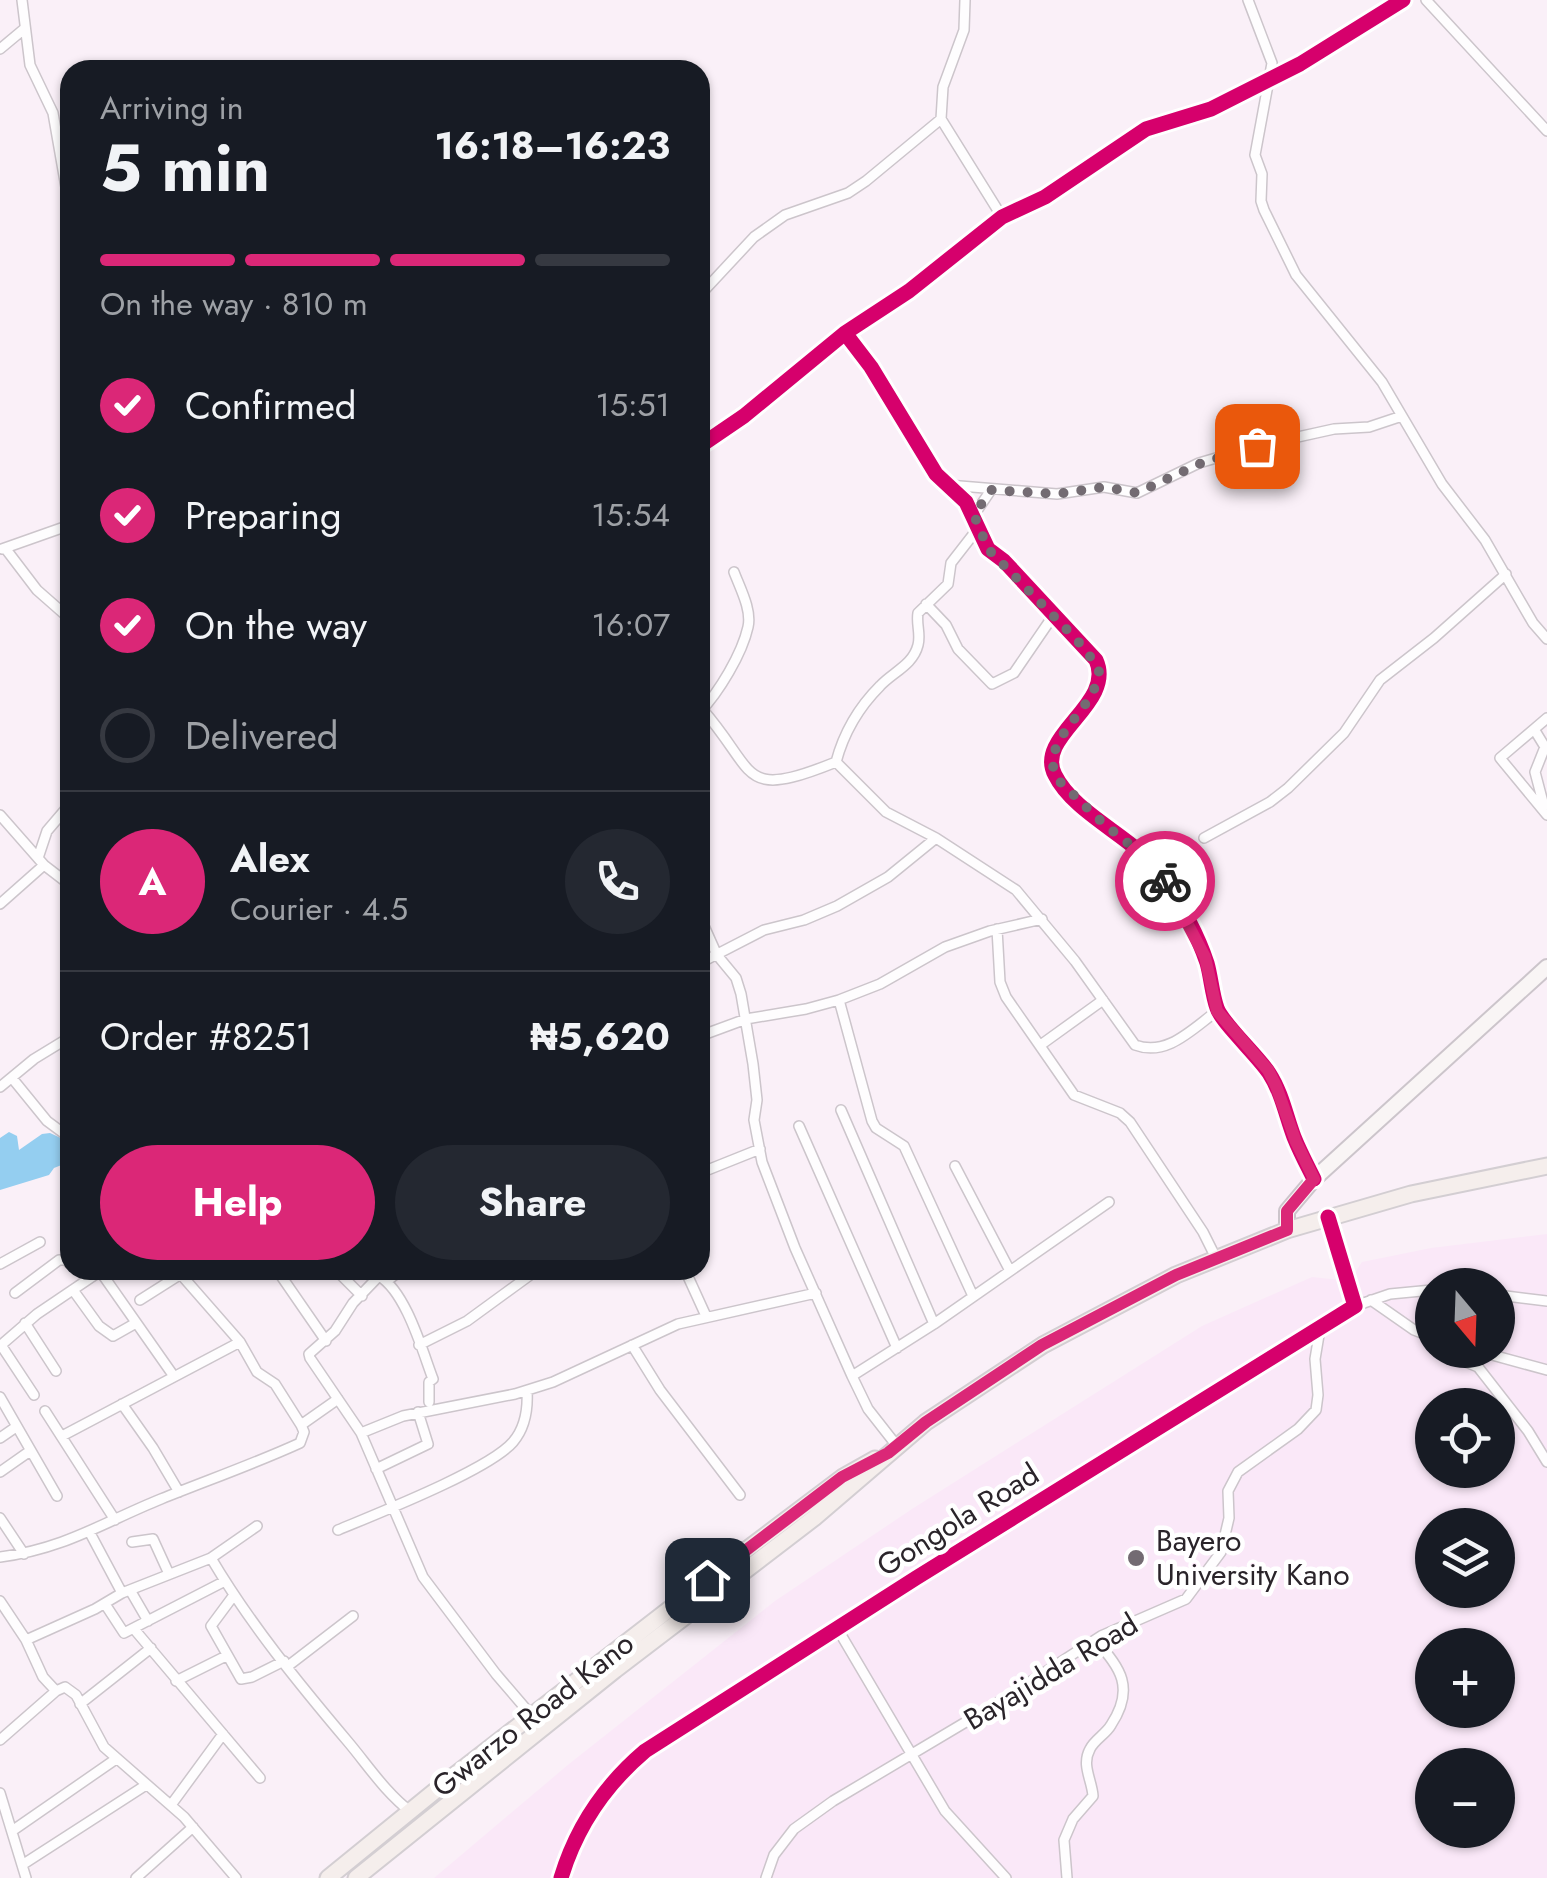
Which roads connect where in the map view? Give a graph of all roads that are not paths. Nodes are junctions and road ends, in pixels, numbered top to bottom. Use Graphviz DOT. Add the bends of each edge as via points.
graph roads {
  1 [pos="22,0"];
  2 [pos="964,0"];
  3 [pos="1248,0"];
  4 [pos="1403,0"];
  5 [pos="1426,0"];
  6 [pos="24,29"];
  7 [pos="0,49"];
  8 [pos="1272,63"];
  9 [pos="1286,71"];
  10 [pos="1268,78"];
  11 [pos="941,119"];
  12 [pos="1547,131"];
  13 [pos="60,156"];
  14 [pos="1002,217"];
  15 [pos="710,285"];
  16 [pos="845,333"];
  17 [pos="1402,416"];
  18 [pos="710,439"];
  19 [pos="946,484"];
  20 [pos="991,490"];
  21 [pos="974,515"];
  22 [pos="979,527"];
  23 [pos="60,529"];
  24 [pos="3,549"];
  25 [pos="734,572"];
  26 [pos="1506,574"];
  27 [pos="926,604"];
  28 [pos="60,610"];
  29 [pos="1053,616"];
  30 [pos="1547,639"];
  31 [pos="710,699"];
  32 [pos="1547,718"];
  33 [pos="710,723"];
  34 [pos="1534,729"];
  35 [pos="836,762"];
  36 [pos="1547,814"];
  37 [pos="0,815"];
  38 [pos="60,815"];
  39 [pos="936,838"];
  40 [pos="1204,838"];
  41 [pos="41,862"];
  42 [pos="60,877"];
  43 [pos="0,904"];
  44 [pos="1042,919"];
  45 [pos="996,929"];
  46 [pos="710,939"];
  47 [pos="717,955"];
  48 [pos="710,958"];
  49 [pos="1547,967"];
  50 [pos="839,1000"];
  51 [pos="1103,1000"];
  52 [pos="1217,1011"];
  53 [pos="746,1019"];
  54 [pos="710,1032"];
  55 [pos="60,1043"];
  56 [pos="1042,1044"];
  57 [pos="12,1078"];
  58 [pos="0,1087"];
  59 [pos="841,1110"];
  60 [pos="799,1126"];
  61 [pos="60,1131"];
  62 [pos="760,1150"];
  63 [pos="954,1166"];
  64 [pos="1547,1166"];
  65 [pos="710,1169"];
  66 [pos="1314,1179"];
  67 [pos="1109,1202"];
  68 [pos="1328,1217"];
  69 [pos="1287,1230"];
  70 [pos="40,1242"];
  71 [pos="1216,1258"];
  72 [pos="60,1260"];
  73 [pos="0,1264"];
  74 [pos="1008,1269"];
  75 [pos="86,1280"];
  76 [pos="107,1280"];
  77 [pos="168,1280"];
  78 [pos="186,1280"];
  79 [pos="284,1280"];
  80 [pos="346,1280"];
  81 [pos="376,1280"];
  82 [pos="384,1280"];
  83 [pos="522,1280"];
  84 [pos="690,1280"];
  85 [pos="73,1290"];
  86 [pos="1415,1290"];
  87 [pos="15,1293"];
  88 [pos="816,1293"];
  89 [pos="362,1296"];
  90 [pos="972,1296"];
  91 [pos="1515,1297"];
  92 [pos="140,1300"];
  93 [pos="1371,1300"];
  94 [pos="1547,1301"];
  95 [pos="1355,1306"];
  96 [pos="706,1316"];
  97 [pos="25,1323"];
  98 [pos="136,1324"];
  99 [pos="934,1324"];
  100 [pos="1320,1329"];
  101 [pos="1414,1330"];
  102 [pos="326,1341"];
  103 [pos="2,1342"];
  104 [pos="240,1342"];
  105 [pos="419,1345"];
  106 [pos="632,1345"];
  107 [pos="897,1348"];
  108 [pos="1515,1361"];
  109 [pos="1479,1368"];
  110 [pos="1547,1370"];
  111 [pos="56,1371"];
  112 [pos="173,1376"];
  113 [pos="852,1376"];
  114 [pos="526,1390"];
  115 [pos="34,1395"];
  116 [pos="0,1397"];
  117 [pos="338,1399"];
  118 [pos="430,1402"];
  119 [pos="122,1404"];
  120 [pos="46,1411"];
  121 [pos="418,1412"];
  122 [pos="301,1425"];
  123 [pos="16,1428"];
  124 [pos="362,1434"];
  125 [pos="62,1436"];
  126 [pos="0,1438"];
  127 [pos="892,1450"];
  128 [pos="30,1451"];
  129 [pos="1547,1462"];
  130 [pos="376,1470"];
  131 [pos="0,1472"];
  132 [pos="178,1492"];
  133 [pos="57,1496"];
  134 [pos="740,1496"];
  135 [pos="392,1508"];
  136 [pos="0,1518"];
  137 [pos="115,1520"];
  138 [pos="257,1526"];
  139 [pos="338,1530"];
  140 [pos="90,1533"];
  141 [pos="132,1542"];
  142 [pos="24,1554"];
  143 [pos="0,1557"];
  144 [pos="211,1558"];
  145 [pos="170,1574"];
  146 [pos="224,1581"];
  147 [pos="126,1591"];
  148 [pos="234,1595"];
  149 [pos="0,1601"];
  150 [pos="105,1604"];
  151 [pos="352,1616"];
  152 [pos="148,1622"];
  153 [pos="837,1628"];
  154 [pos="134,1629"];
  155 [pos="26,1640"];
  156 [pos="1096,1640"];
  157 [pos="150,1648"];
  158 [pos="226,1656"];
  159 [pos="286,1663"];
  160 [pos="176,1681"];
  161 [pos="56,1690"];
  162 [pos="80,1704"];
  163 [pos="532,1716"];
  164 [pos="223,1734"];
  165 [pos="0,1740"];
  166 [pos="909,1752"];
  167 [pos="116,1759"];
  168 [pos="260,1778"];
  169 [pos="146,1784"];
  170 [pos="0,1792"];
  171 [pos="171,1806"];
  172 [pos="411,1812"];
  173 [pos="193,1828"];
  174 [pos="12,1832"];
  175 [pos="22,1865"];
  176 [pos="26,1878"];
  177 [pos="136,1878"];
  178 [pos="236,1878"];
  179 [pos="328,1878"];
  180 [pos="356,1878"];
  181 [pos="562,1878"];
  182 [pos="766,1878"];
  183 [pos="1006,1878"];
  184 [pos="1067,1878"];
  1 -- 6 [label="street"];
  2 -- 11 [label="street" via="964,30 947,73"];
  3 -- 8 [label="street"];
  4 -- 9 [label="street"];
  5 -- 12 [label="street"];
  6 -- 7 [label="street"];
  6 -- 13 [label="street"];
  8 -- 9 [label="street"];
  8 -- 10 [label="street"];
  9 -- 10 [label="street"];
  10 -- 14 [label="street" via="1211,108 1146,129 1055,191"];
  10 -- 17 [label="street" via="1254,155 1264,210 1296,275"];
  11 -- 14 [label="street"];
  11 -- 15 [label="street" via="848,193 784,215 762,230"];
  14 -- 16 [label="street"];
  16 -- 18 [label="street"];
  16 -- 19 [label="street"];
  17 -- 20 [label="street" via="1244,450 1137,493 1104,487 1057,494"];
  17 -- 26 [label="street"];
  19 -- 20 [label="street"];
  19 -- 21 [label="street"];
  20 -- 21 [label="street"];
  21 -- 22 [label="street"];
  22 -- 27 [label="street" via="951,563 948,584"];
  22 -- 29 [label="street" via="988,549"];
  23 -- 24 [label="street"];
  24 -- 28 [label="street"];
  25 -- 31 [label="street" via="748,626"];
  26 -- 30 [label="street"];
  26 -- 40 [label="street" via="1380,680 1344,733 1298,779"];
  27 -- 29 [label="street" via="992,684 1014,673"];
  27 -- 35 [label="street" via="918,613 918,646 910,661 862,706"];
  29 -- 52 [label="street" via="1099,668 1093,697 1068,725 1052,769 1158,870 1205,957"];
  32 -- 34 [label="street"];
  33 -- 35 [label="street" via="758,780 794,777"];
  34 -- 36 [label="street" via="1545,747 1536,772"];
  34 -- 36 [label="street" via="1500,760"];
  35 -- 39 [label="street" via="886,812"];
  37 -- 41 [label="street"];
  38 -- 41 [label="street" via="46,831"];
  39 -- 44 [label="street" via="1016,890"];
  39 -- 47 [label="street" via="837,906 764,930"];
  41 -- 42 [label="street"];
  41 -- 43 [label="street"];
  44 -- 45 [label="street"];
  44 -- 51 [label="street"];
  45 -- 50 [label="street" via="928,954"];
  45 -- 56 [label="street" via="1006,997"];
  46 -- 47 [label="street"];
  47 -- 48 [label="street"];
  47 -- 53 [label="street" via="736,978"];
  49 -- 66 [label="street"];
  50 -- 53 [label="street"];
  50 -- 90 [label="street" via="872,1121 904,1146"];
  51 -- 52 [label="street" via="1130,1040 1146,1049 1169,1046"];
  51 -- 56 [label="street"];
  52 -- 66 [label="street" via="1268,1070"];
  53 -- 54 [label="street"];
  53 -- 62 [label="street"];
  55 -- 57 [label="street"];
  56 -- 71 [label="street" via="1074,1095 1130,1122"];
  57 -- 58 [label="street"];
  57 -- 61 [label="street"];
  59 -- 99 [label="street"];
  60 -- 107 [label="street"];
  62 -- 65 [label="street"];
  62 -- 88 [label="street"];
  63 -- 74 [label="street"];
  64 -- 68 [label="main road"];
  66 -- 69 [label="street" via="1287,1211"];
  67 -- 74 [label="street"];
  68 -- 69 [label="main road"];
  68 -- 95 [label="street"];
  69 -- 71 [label="main road"];
  70 -- 73 [label="street"];
  71 -- 127 [label="main road" via="1042,1345"];
  72 -- 87 [label="street"];
  74 -- 90 [label="street"];
  75 -- 85 [label="street"];
  76 -- 98 [label="street"];
  77 -- 92 [label="street"];
  78 -- 104 [label="street"];
  79 -- 102 [label="street"];
  80 -- 89 [label="street"];
  81 -- 89 [label="street"];
  82 -- 105 [label="street"];
  83 -- 105 [label="street" via="467,1321"];
  84 -- 96 [label="street"];
  85 -- 97 [label="street"];
  85 -- 98 [label="street" via="113,1336"];
  86 -- 93 [label="street, Gongola Road"];
  88 -- 96 [label="street"];
  88 -- 113 [label="street"];
  89 -- 102 [label="street"];
  90 -- 99 [label="street"];
  91 -- 94 [label="street"];
  93 -- 95 [label="street, Gongola Road"];
  93 -- 101 [label="street"];
  95 -- 100 [label="street, Gongola Road"];
  96 -- 106 [label="street"];
  97 -- 103 [label="street"];
  97 -- 111 [label="street"];
  98 -- 112 [label="street"];
  99 -- 107 [label="street"];
  100 -- 153 [label="street, Gongola Road"];
  100 -- 156 [label="street, Bayajidda Road" via="1316,1410 1238,1472 1228,1491 1221,1552 1178,1604"];
  102 -- 117 [label="street" via="309,1354"];
  103 -- 115 [label="street"];
  104 -- 112 [label="street"];
  104 -- 122 [label="street"];
  105 -- 118 [label="street" via="433,1379"];
  106 -- 114 [label="street"];
  106 -- 134 [label="street"];
  107 -- 113 [label="street"];
  108 -- 110 [label="street"];
  109 -- 129 [label="street"];
  112 -- 119 [label="street"];
  113 -- 127 [label="street"];
  114 -- 121 [label="street"];
  114 -- 135 [label="street" via="524,1426 504,1451"];
  116 -- 123 [label="street"];
  117 -- 122 [label="street"];
  117 -- 124 [label="street"];
  119 -- 125 [label="street"];
  119 -- 132 [label="street"];
  120 -- 125 [label="street"];
  121 -- 124 [label="street"];
  121 -- 130 [label="street" via="428,1444"];
  122 -- 132 [label="street" via="300,1443"];
  123 -- 126 [label="street"];
  123 -- 128 [label="street"];
  124 -- 130 [label="street"];
  125 -- 137 [label="street"];
  127 -- 163 [label="main road, Gwarzo Road Kano" via="842,1477"];
  127 -- 180 [label="main road"];
  128 -- 131 [label="street"];
  128 -- 133 [label="street"];
  130 -- 135 [label="street"];
  132 -- 137 [label="street"];
  135 -- 139 [label="street"];
  135 -- 163 [label="street" via="430,1589"];
  136 -- 142 [label="street"];
  137 -- 140 [label="street"];
  138 -- 144 [label="street"];
  140 -- 142 [label="street"];
  140 -- 147 [label="street"];
  141 -- 145 [label="street" via="153,1539"];
  142 -- 143 [label="street"];
  144 -- 145 [label="street"];
  144 -- 146 [label="street"];
  145 -- 147 [label="street"];
  146 -- 148 [label="street"];
  146 -- 152 [label="street"];
  147 -- 150 [label="street"];
  147 -- 152 [label="street"];
  148 -- 158 [label="street" via="211,1626"];
  148 -- 159 [label="street"];
  149 -- 155 [label="street"];
  150 -- 154 [label="street" via="122,1632"];
  150 -- 155 [label="street"];
  151 -- 159 [label="street"];
  152 -- 154 [label="street"];
  153 -- 166 [label="street"];
  153 -- 181 [label="street, Gongola Road" via="627,1766 582,1828"];
  154 -- 157 [label="street"];
  155 -- 161 [label="street"];
  156 -- 166 [label="street, Bayajidda Road"];
  156 -- 184 [label="street" via="1117,1663 1124,1690 1112,1723 1089,1750 1093,1796 1064,1840"];
  157 -- 160 [label="street"];
  157 -- 162 [label="street"];
  158 -- 159 [label="street" via="240,1679"];
  158 -- 160 [label="street"];
  159 -- 172 [label="street"];
  160 -- 164 [label="street"];
  161 -- 162 [label="street" via="65,1687"];
  161 -- 165 [label="street"];
  162 -- 167 [label="street"];
  163 -- 172 [label="main road, Gwarzo Road Kano"];
  164 -- 168 [label="street"];
  164 -- 171 [label="street"];
  166 -- 182 [label="street, Bayajidda Road" via="794,1828"];
  166 -- 183 [label="street" via="944,1812"];
  167 -- 169 [label="street"];
  167 -- 174 [label="street"];
  169 -- 171 [label="street"];
  169 -- 175 [label="street"];
  170 -- 174 [label="street"];
  171 -- 173 [label="street"];
  172 -- 179 [label="main road, Gwarzo Road Kano"];
  173 -- 177 [label="street"];
  173 -- 178 [label="street"];
  174 -- 175 [label="street"];
  175 -- 176 [label="street"];
}
